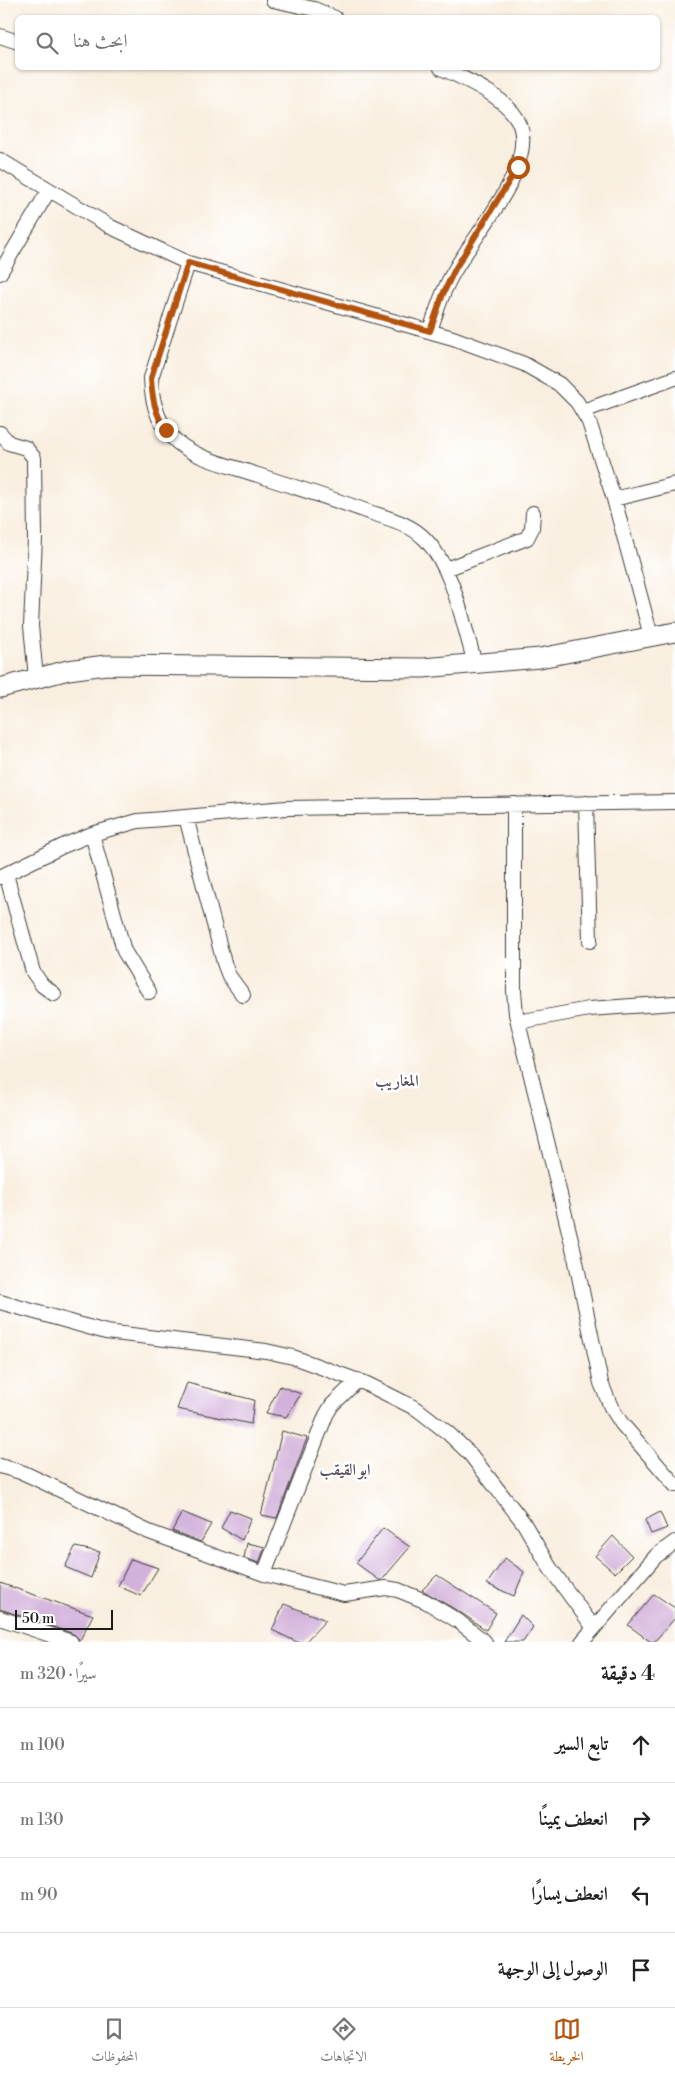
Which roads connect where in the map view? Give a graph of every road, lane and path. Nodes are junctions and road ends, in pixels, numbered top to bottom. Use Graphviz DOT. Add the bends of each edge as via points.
graph roads {
  1 [pos="273,0"];
  2 [pos="328,15"];
  3 [pos="0,36"];
  4 [pos="15,41"];
  5 [pos="445,70"];
  6 [pos="0,160"];
  7 [pos="49,190"];
  8 [pos="188,263"];
  9 [pos="0,273"];
  10 [pos="430,331"];
  11 [pos="675,378"];
  12 [pos="583,411"];
  13 [pos="0,433"];
  14 [pos="675,484"];
  15 [pos="614,499"];
  16 [pos="533,513"];
  17 [pos="446,570"];
  18 [pos="675,632"];
  19 [pos="651,636"];
  20 [pos="475,663"];
  21 [pos="36,678"];
  22 [pos="0,688"];
  23 [pos="675,802"];
  24 [pos="586,803"];
  25 [pos="514,804"];
  26 [pos="186,817"];
  27 [pos="92,834"];
  28 [pos="3,876"];
  29 [pos="590,941"];
  30 [pos="149,992"];
  31 [pos="54,994"];
  32 [pos="243,995"];
  33 [pos="675,1003"];
  34 [pos="518,1022"];
  35 [pos="0,1302"];
  36 [pos="358,1380"];
  37 [pos="0,1466"];
  38 [pos="675,1485"];
  39 [pos="675,1542"];
  40 [pos="264,1574"];
  41 [pos="0,1618"];
  42 [pos="594,1628"];
  43 [pos="71,1642"];
  44 [pos="486,1642"];
  45 [pos="582,1642"];
  1 -- 2 [label="street"];
  3 -- 4 [label="street"];
  5 -- 10 [label="street" via="508,107 520,124 522,134 518,167 455,269"];
  6 -- 7 [label="street"];
  7 -- 8 [label="street" via="111,226"];
  7 -- 9 [label="street"];
  8 -- 10 [label="street"];
  8 -- 17 [label="street" via="151,378 158,418 166,430 192,453 207,460 401,523 427,541"];
  10 -- 12 [label="street" via="524,364 559,384"];
  11 -- 12 [label="street"];
  12 -- 15 [label="street"];
  13 -- 21 [label="street" via="9,443 26,448 34,458 31,626"];
  14 -- 15 [label="street"];
  15 -- 19 [label="street"];
  16 -- 17 [label="street" via="532,528 527,538"];
  17 -- 20 [label="street"];
  18 -- 19 [label="street"];
  19 -- 20 [label="street" via="540,658"];
  20 -- 21 [label="street" via="423,668 124,665 88,667"];
  21 -- 22 [label="street"];
  23 -- 24 [label="street"];
  24 -- 25 [label="street"];
  24 -- 29 [label="street"];
  25 -- 26 [label="street" via="286,808"];
  25 -- 34 [label="street" via="514,991"];
  26 -- 27 [label="street" via="138,821"];
  26 -- 32 [label="street" via="224,963"];
  27 -- 28 [label="street"];
  27 -- 30 [label="street" via="124,951"];
  28 -- 31 [label="street" via="33,972"];
  33 -- 34 [label="street" via="589,1009"];
  34 -- 38 [label="street" via="574,1252 601,1383 622,1424"];
  35 -- 36 [label="street" via="106,1332 266,1351"];
  36 -- 40 [label="street" via="326,1415"];
  36 -- 42 [label="street" via="417,1409 470,1454 524,1522 550,1568"];
  37 -- 40 [label="street" via="24,1473 149,1532"];
  39 -- 42 [label="street" via="656,1556"];
  40 -- 44 [label="street" via="344,1594 386,1588 398,1590 425,1601"];
  41 -- 43 [label="street"];
  42 -- 45 [label="street"];
}
